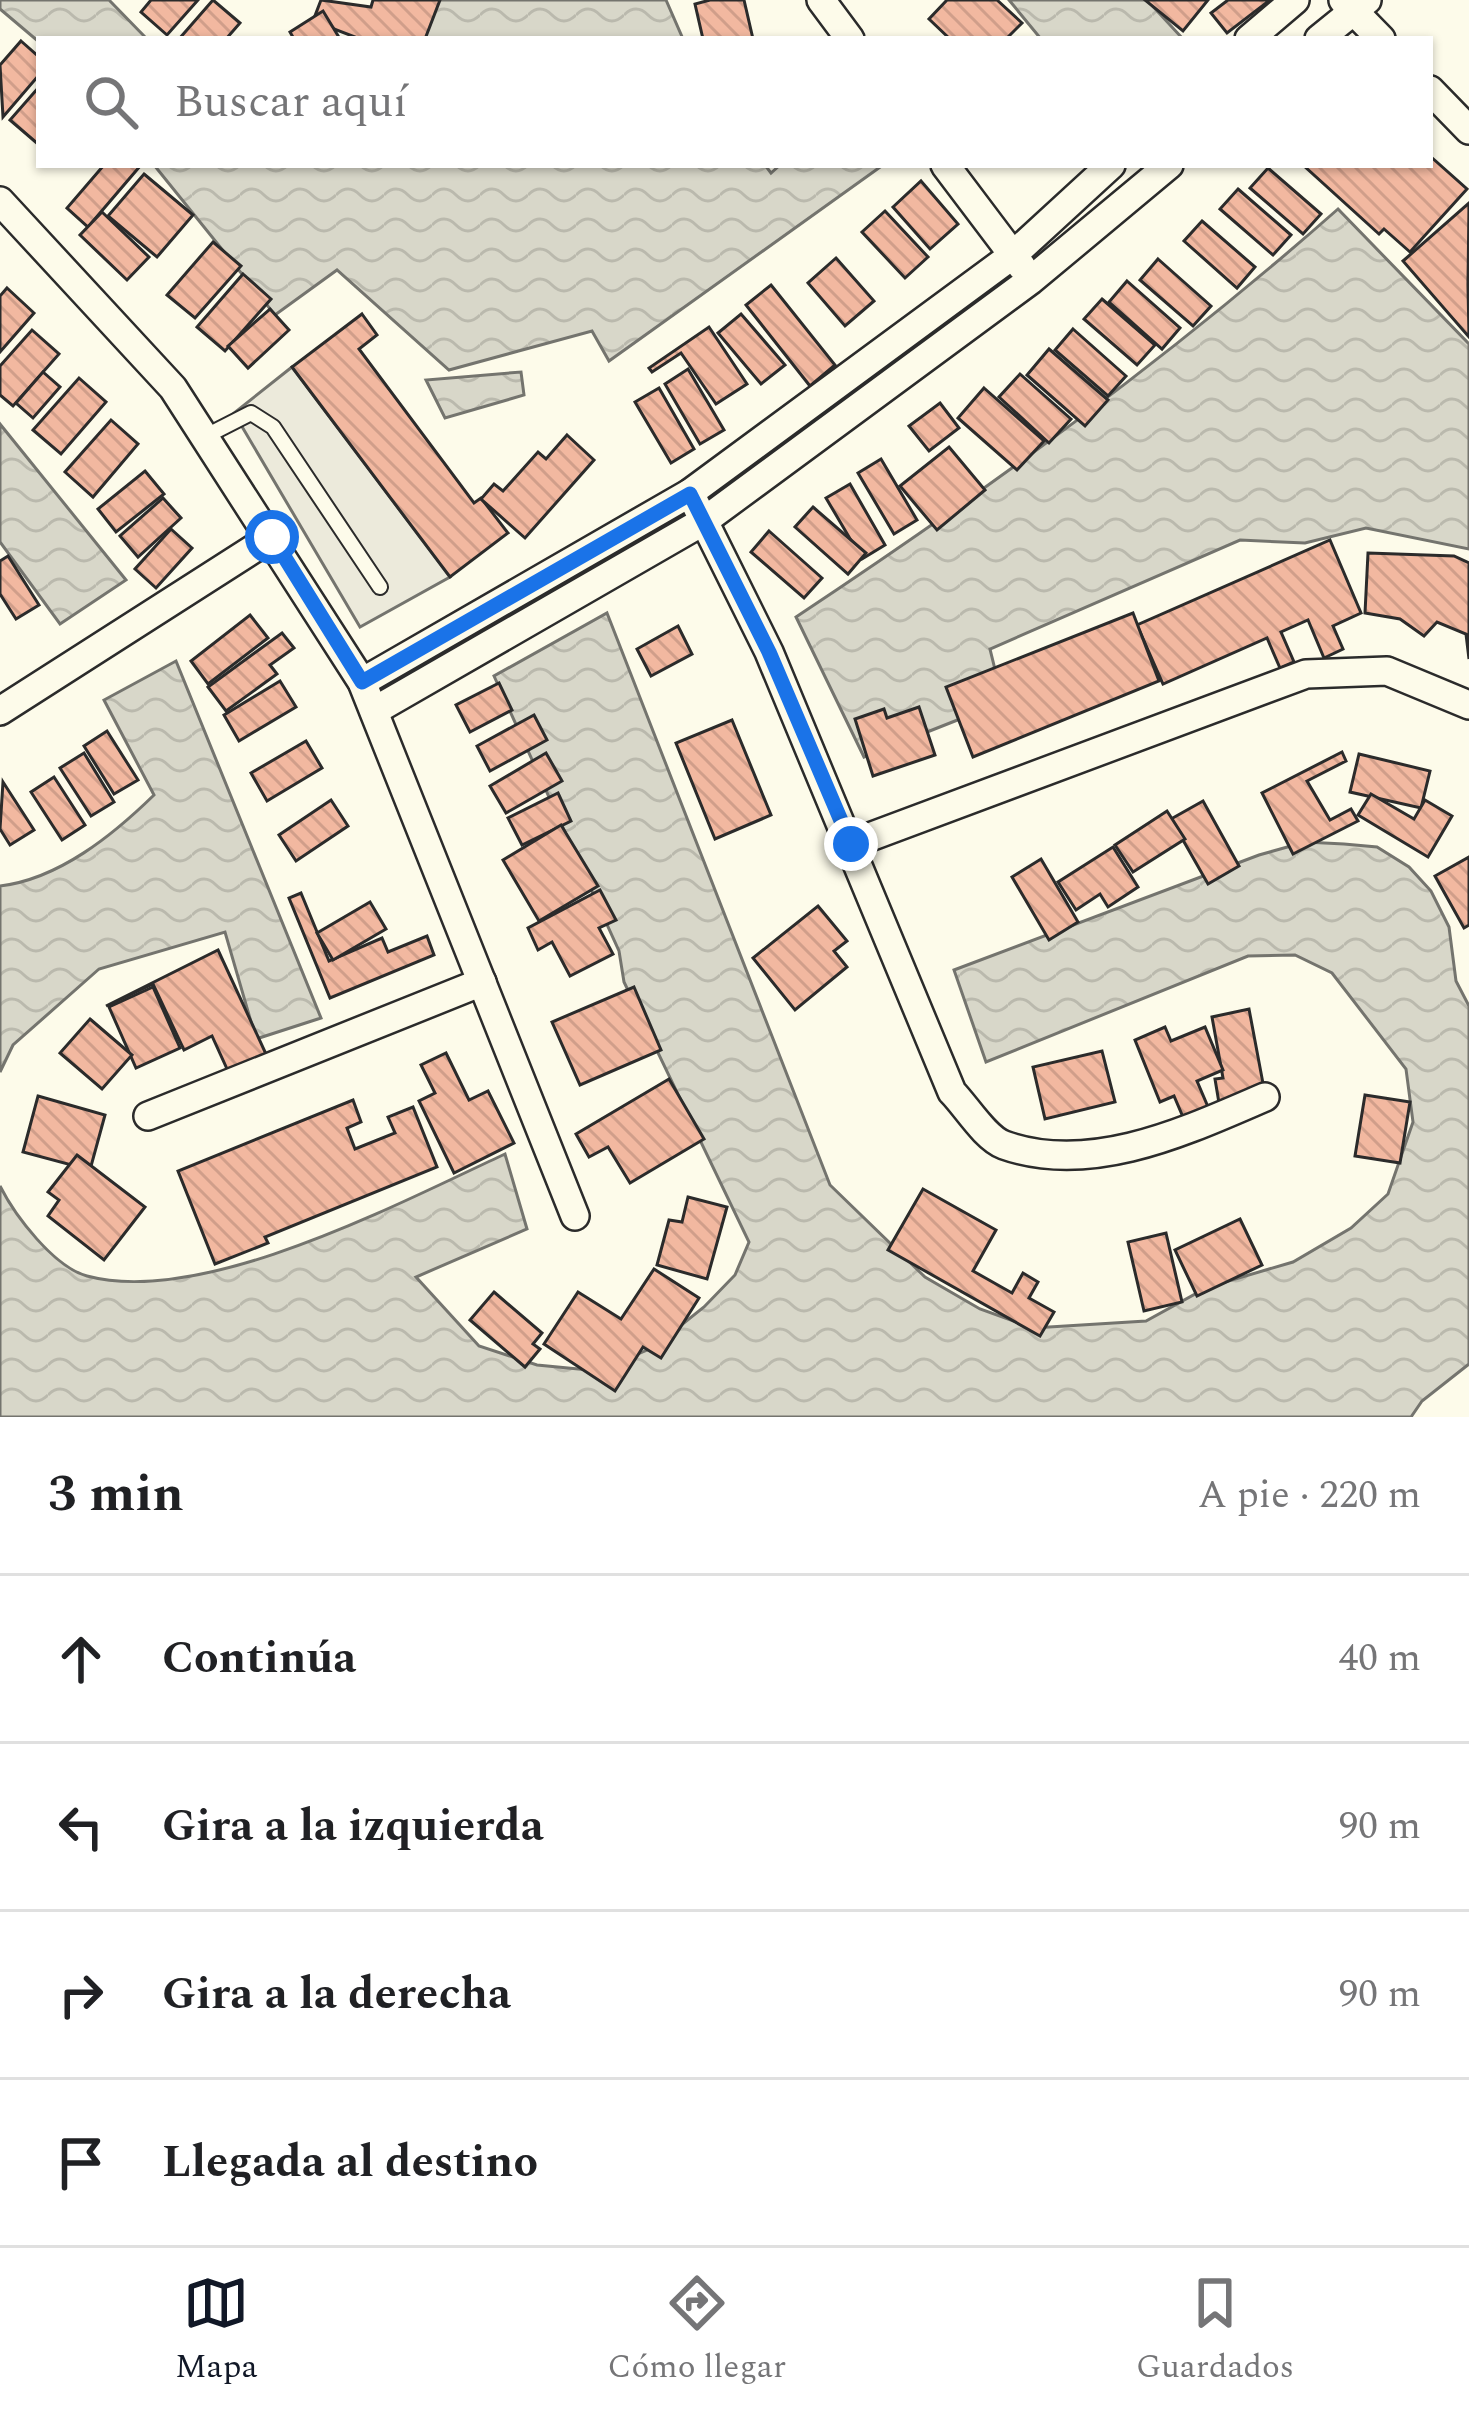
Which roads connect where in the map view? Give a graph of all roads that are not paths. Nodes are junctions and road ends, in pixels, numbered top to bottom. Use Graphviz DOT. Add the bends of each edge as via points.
graph roads {
  1 [pos="821,0"];
  2 [pos="1295,0"];
  3 [pos="1354,4"];
  4 [pos="848,36"];
  5 [pos="1253,36"];
  6 [pos="1322,36"];
  7 [pos="1379,36"];
  8 [pos="1433,93"];
  9 [pos="1469,130"];
  10 [pos="947,168"];
  11 [pos="1108,168"];
  12 [pos="1165,168"];
  13 [pos="0,201"];
  14 [pos="1013,254"];
  15 [pos="1031,280"];
  16 [pos="204,436"];
  17 [pos="690,494"];
  18 [pos="704,521"];
  19 [pos="272,537"];
  20 [pos="380,587"];
  21 [pos="362,682"];
  22 [pos="1469,704"];
  23 [pos="0,711"];
  24 [pos="374,711"];
  25 [pos="851,844"];
  26 [pos="482,982"];
  27 [pos="1264,1097"];
  28 [pos="148,1116"];
  29 [pos="575,1216"];
  1 -- 4 [label="street"];
  2 -- 5 [label="street"];
  3 -- 6 [label="street"];
  3 -- 7 [label="street"];
  8 -- 9 [label="street"];
  10 -- 14 [label="street"];
  11 -- 14 [label="street"];
  12 -- 15 [label="street"];
  13 -- 16 [label="street" via="173,388"];
  14 -- 15 [label="street"];
  14 -- 17 [label="street"];
  15 -- 18 [label="street"];
  16 -- 19 [label="street"];
  16 -- 20 [label="lane" via="251,413 273,427"];
  17 -- 18 [label="street"];
  17 -- 21 [label="street"];
  18 -- 24 [label="street"];
  18 -- 25 [label="street"];
  19 -- 21 [label="street"];
  19 -- 23 [label="street"];
  21 -- 24 [label="street"];
  22 -- 25 [label="street" via="1387,671 1306,674"];
  24 -- 26 [label="street"];
  25 -- 27 [label="street" via="952,1092 1000,1144 1078,1155 1170,1138"];
  26 -- 28 [label="street"];
  26 -- 29 [label="street"];
}
